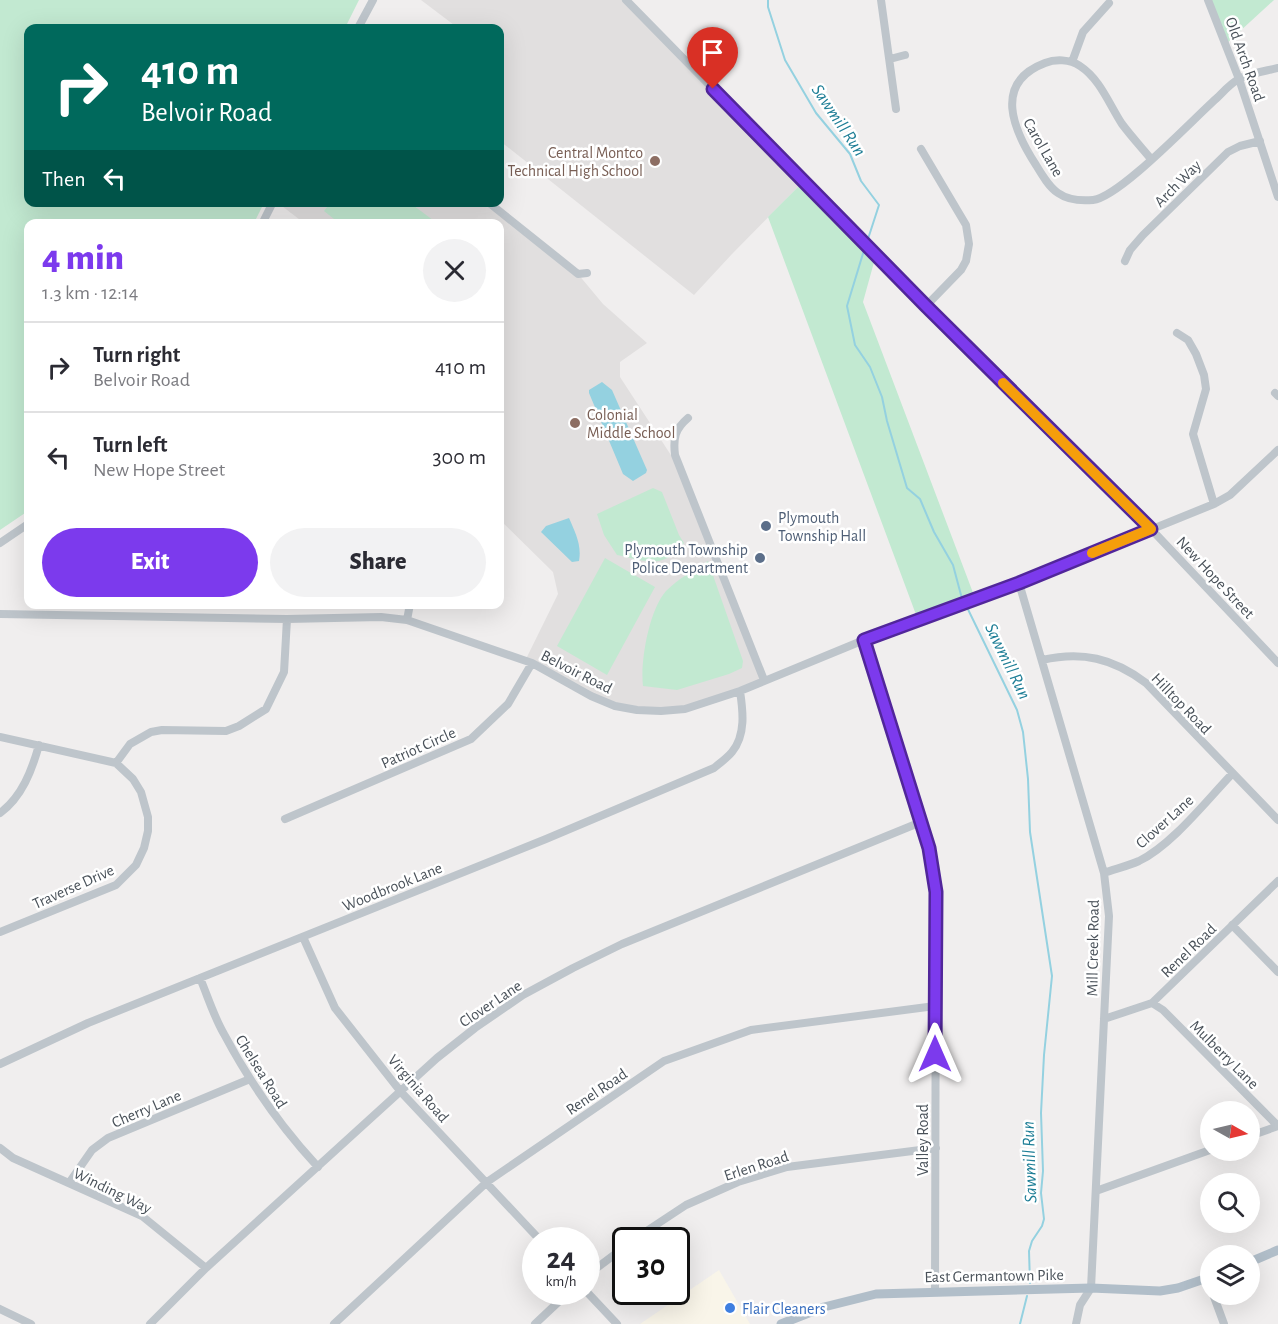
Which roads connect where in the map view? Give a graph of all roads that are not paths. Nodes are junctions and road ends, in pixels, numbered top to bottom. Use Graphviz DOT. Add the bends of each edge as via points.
graph roads {
  1 [pos="373,0"];
  2 [pos="626,0"];
  3 [pos="880,0"];
  4 [pos="1208,0"];
  5 [pos="1109,3"];
  6 [pos="360,24"];
  7 [pos="905,55"];
  8 [pos="890,59"];
  9 [pos="1072,62"];
  10 [pos="1278,68"];
  11 [pos="1239,79"];
  12 [pos="896,109"];
  13 [pos="1260,141"];
  14 [pos="921,149"];
  15 [pos="1151,159"];
  16 [pos="1278,197"];
  17 [pos="494,207"];
  18 [pos="1125,261"];
  19 [pos="588,273"];
  20 [pos="926,306"];
  21 [pos="1177,333"];
  22 [pos="688,418"];
  23 [pos="1278,450"];
  24 [pos="1214,504"];
  25 [pos="24,527"];
  26 [pos="1151,529"];
  27 [pos="0,543"];
  28 [pos="1019,583"];
  29 [pos="409,609"];
  30 [pos="0,614"];
  31 [pos="287,619"];
  32 [pos="407,620"];
  33 [pos="864,640"];
  34 [pos="1042,660"];
  35 [pos="532,663"];
  36 [pos="1278,663"];
  37 [pos="764,680"];
  38 [pos="740,691"];
  39 [pos="0,737"];
  40 [pos="39,745"];
  41 [pos="116,763"];
  42 [pos="1232,774"];
  43 [pos="0,813"];
  44 [pos="285,819"];
  45 [pos="1278,820"];
  46 [pos="921,822"];
  47 [pos="1104,873"];
  48 [pos="1278,880"];
  49 [pos="1232,926"];
  50 [pos="0,932"];
  51 [pos="303,937"];
  52 [pos="1278,972"];
  53 [pos="200,978"];
  54 [pos="1152,1003"];
  55 [pos="935,1006"];
  56 [pos="1104,1019"];
  57 [pos="0,1064"];
  58 [pos="250,1079"];
  59 [pos="401,1092"];
  60 [pos="1278,1126"];
  61 [pos="1260,1132"];
  62 [pos="0,1148"];
  63 [pos="936,1148"];
  64 [pos="1200,1154"];
  65 [pos="318,1167"];
  66 [pos="487,1182"];
  67 [pos="69,1183"];
  68 [pos="1096,1191"];
  69 [pos="528,1227"];
  70 [pos="653,1227"];
  71 [pos="1278,1250"];
  72 [pos="1260,1258"];
  73 [pos="206,1268"];
  74 [pos="1200,1281"];
  75 [pos="1091,1288"];
  76 [pos="935,1291"];
  77 [pos="555,1305"];
  78 [pos="599,1305"];
  79 [pos="1217,1305"];
  80 [pos="0,1309"];
  81 [pos="31,1324"];
  82 [pos="150,1324"];
  83 [pos="334,1324"];
  84 [pos="535,1324"];
  85 [pos="617,1324"];
  86 [pos="781,1324"];
  87 [pos="1076,1324"];
  88 [pos="1224,1324"];
  1 -- 6 [label="street"];
  2 -- 20 [label="street, New Hope Street"];
  3 -- 8 [label="street"];
  4 -- 11 [label="street, Old Arch Road"];
  5 -- 9 [label="street" via="1083,32"];
  7 -- 8 [label="street"];
  8 -- 12 [label="street"];
  9 -- 15 [label="street" via="1092,77"];
  9 -- 15 [label="street, Carol Lane" via="1053,60 1031,71 1017,88 1012,104 1018,134 1053,189 1067,197 1097,200 1117,189"];
  10 -- 11 [label="street, Carol Lane"];
  11 -- 13 [label="street, Old Arch Road"];
  11 -- 15 [label="street, Carol Lane"];
  13 -- 16 [label="street, Old Arch Road"];
  13 -- 18 [label="street, Arch Way" via="1228,152 1143,235"];
  14 -- 20 [label="street" via="966,225 969,244 961,270"];
  17 -- 19 [label="street" via="578,274"];
  20 -- 26 [label="street, New Hope Street"];
  21 -- 24 [label="street" via="1188,340 1204,375 1206,389 1193,434"];
  22 -- 37 [label="street" via="674,435 675,455"];
  23 -- 24 [label="street, Belvoir Road" via="1230,495"];
  24 -- 26 [label="street, Belvoir Road"];
  25 -- 27 [label="street"];
  26 -- 28 [label="street, Belvoir Road"];
  26 -- 36 [label="street, New Hope Street"];
  28 -- 33 [label="street, Belvoir Road"];
  28 -- 34 [label="street, Mill Creek Road"];
  29 -- 32 [label="street"];
  30 -- 31 [label="street, Belvoir Road"];
  31 -- 32 [label="street, Belvoir Road" via="381,616"];
  31 -- 41 [label="street" via="284,672 266,709 226,731 151,732 130,744"];
  32 -- 35 [label="street, Belvoir Road"];
  33 -- 37 [label="street, Belvoir Road"];
  33 -- 46 [label="street, Valley Road"];
  34 -- 42 [label="street, Hilltop Road" via="1061,656 1094,658 1132,672"];
  34 -- 47 [label="street, Mill Creek Road"];
  35 -- 38 [label="street, Belvoir Road" via="591,696 637,710 684,709"];
  35 -- 44 [label="street, Patriot Circle" via="508,704 471,739"];
  37 -- 38 [label="street, Belvoir Road"];
  38 -- 51 [label="street, Woodbrook Lane" via="743,716 739,742 714,768"];
  39 -- 40 [label="street"];
  40 -- 41 [label="street"];
  40 -- 43 [label="street" via="22,788"];
  41 -- 50 [label="street, Traverse Drive" via="141,792 148,817 144,848 136,865 116,885"];
  42 -- 45 [label="street, Hilltop Road"];
  42 -- 47 [label="street, Clover Lane" via="1153,852 1140,861"];
  46 -- 55 [label="street, Valley Road" via="936,892"];
  46 -- 59 [label="street, Clover Lane" via="622,944 573,968 523,995 475,1028"];
  47 -- 56 [label="street, Mill Creek Road" via="1109,916"];
  48 -- 49 [label="street, Renel Road"];
  49 -- 52 [label="street"];
  49 -- 54 [label="street, Renel Road"];
  51 -- 53 [label="street, Woodbrook Lane"];
  51 -- 59 [label="street, Virginia Road" via="335,1008"];
  53 -- 57 [label="street, Woodbrook Lane"];
  53 -- 58 [label="street, Chelsea Road" via="223,1033"];
  54 -- 56 [label="street, Renel Road"];
  54 -- 60 [label="street, Mulberry Lane"];
  55 -- 63 [label="street, Valley Road"];
  55 -- 66 [label="street, Renel Road" via="751,1030 664,1061"];
  56 -- 68 [label="street, Mill Creek Road"];
  58 -- 65 [label="street, Chelsea Road" via="290,1137"];
  58 -- 67 [label="street, Cherry Lane" via="108,1138 92,1150"];
  59 -- 65 [label="street, Clover Lane"];
  59 -- 66 [label="street, Virginia Road"];
  60 -- 61 [label="street"];
  62 -- 67 [label="street, Winding Way"];
  63 -- 70 [label="street, Erlen Road" via="787,1167 738,1182 686,1205"];
  63 -- 76 [label="street, Valley Road"];
  64 -- 68 [label="street"];
  65 -- 73 [label="street, Clover Lane"];
  66 -- 69 [label="street, Virginia Road"];
  66 -- 83 [label="street, Renel Road"];
  67 -- 73 [label="street, Winding Way" via="142,1216"];
  68 -- 75 [label="street, Mill Creek Road"];
  71 -- 72 [label="main road"];
  73 -- 82 [label="street, Clover Lane"];
  74 -- 75 [label="main road, East Germantown Pike" via="1160,1291"];
  75 -- 76 [label="main road, East Germantown Pike"];
  75 -- 87 [label="street" via="1080,1305"];
  76 -- 86 [label="main road, East Germantown Pike" via="876,1294 824,1306"];
  77 -- 84 [label="street"];
  78 -- 85 [label="street"];
  79 -- 88 [label="street"];
  80 -- 81 [label="street"];
}
